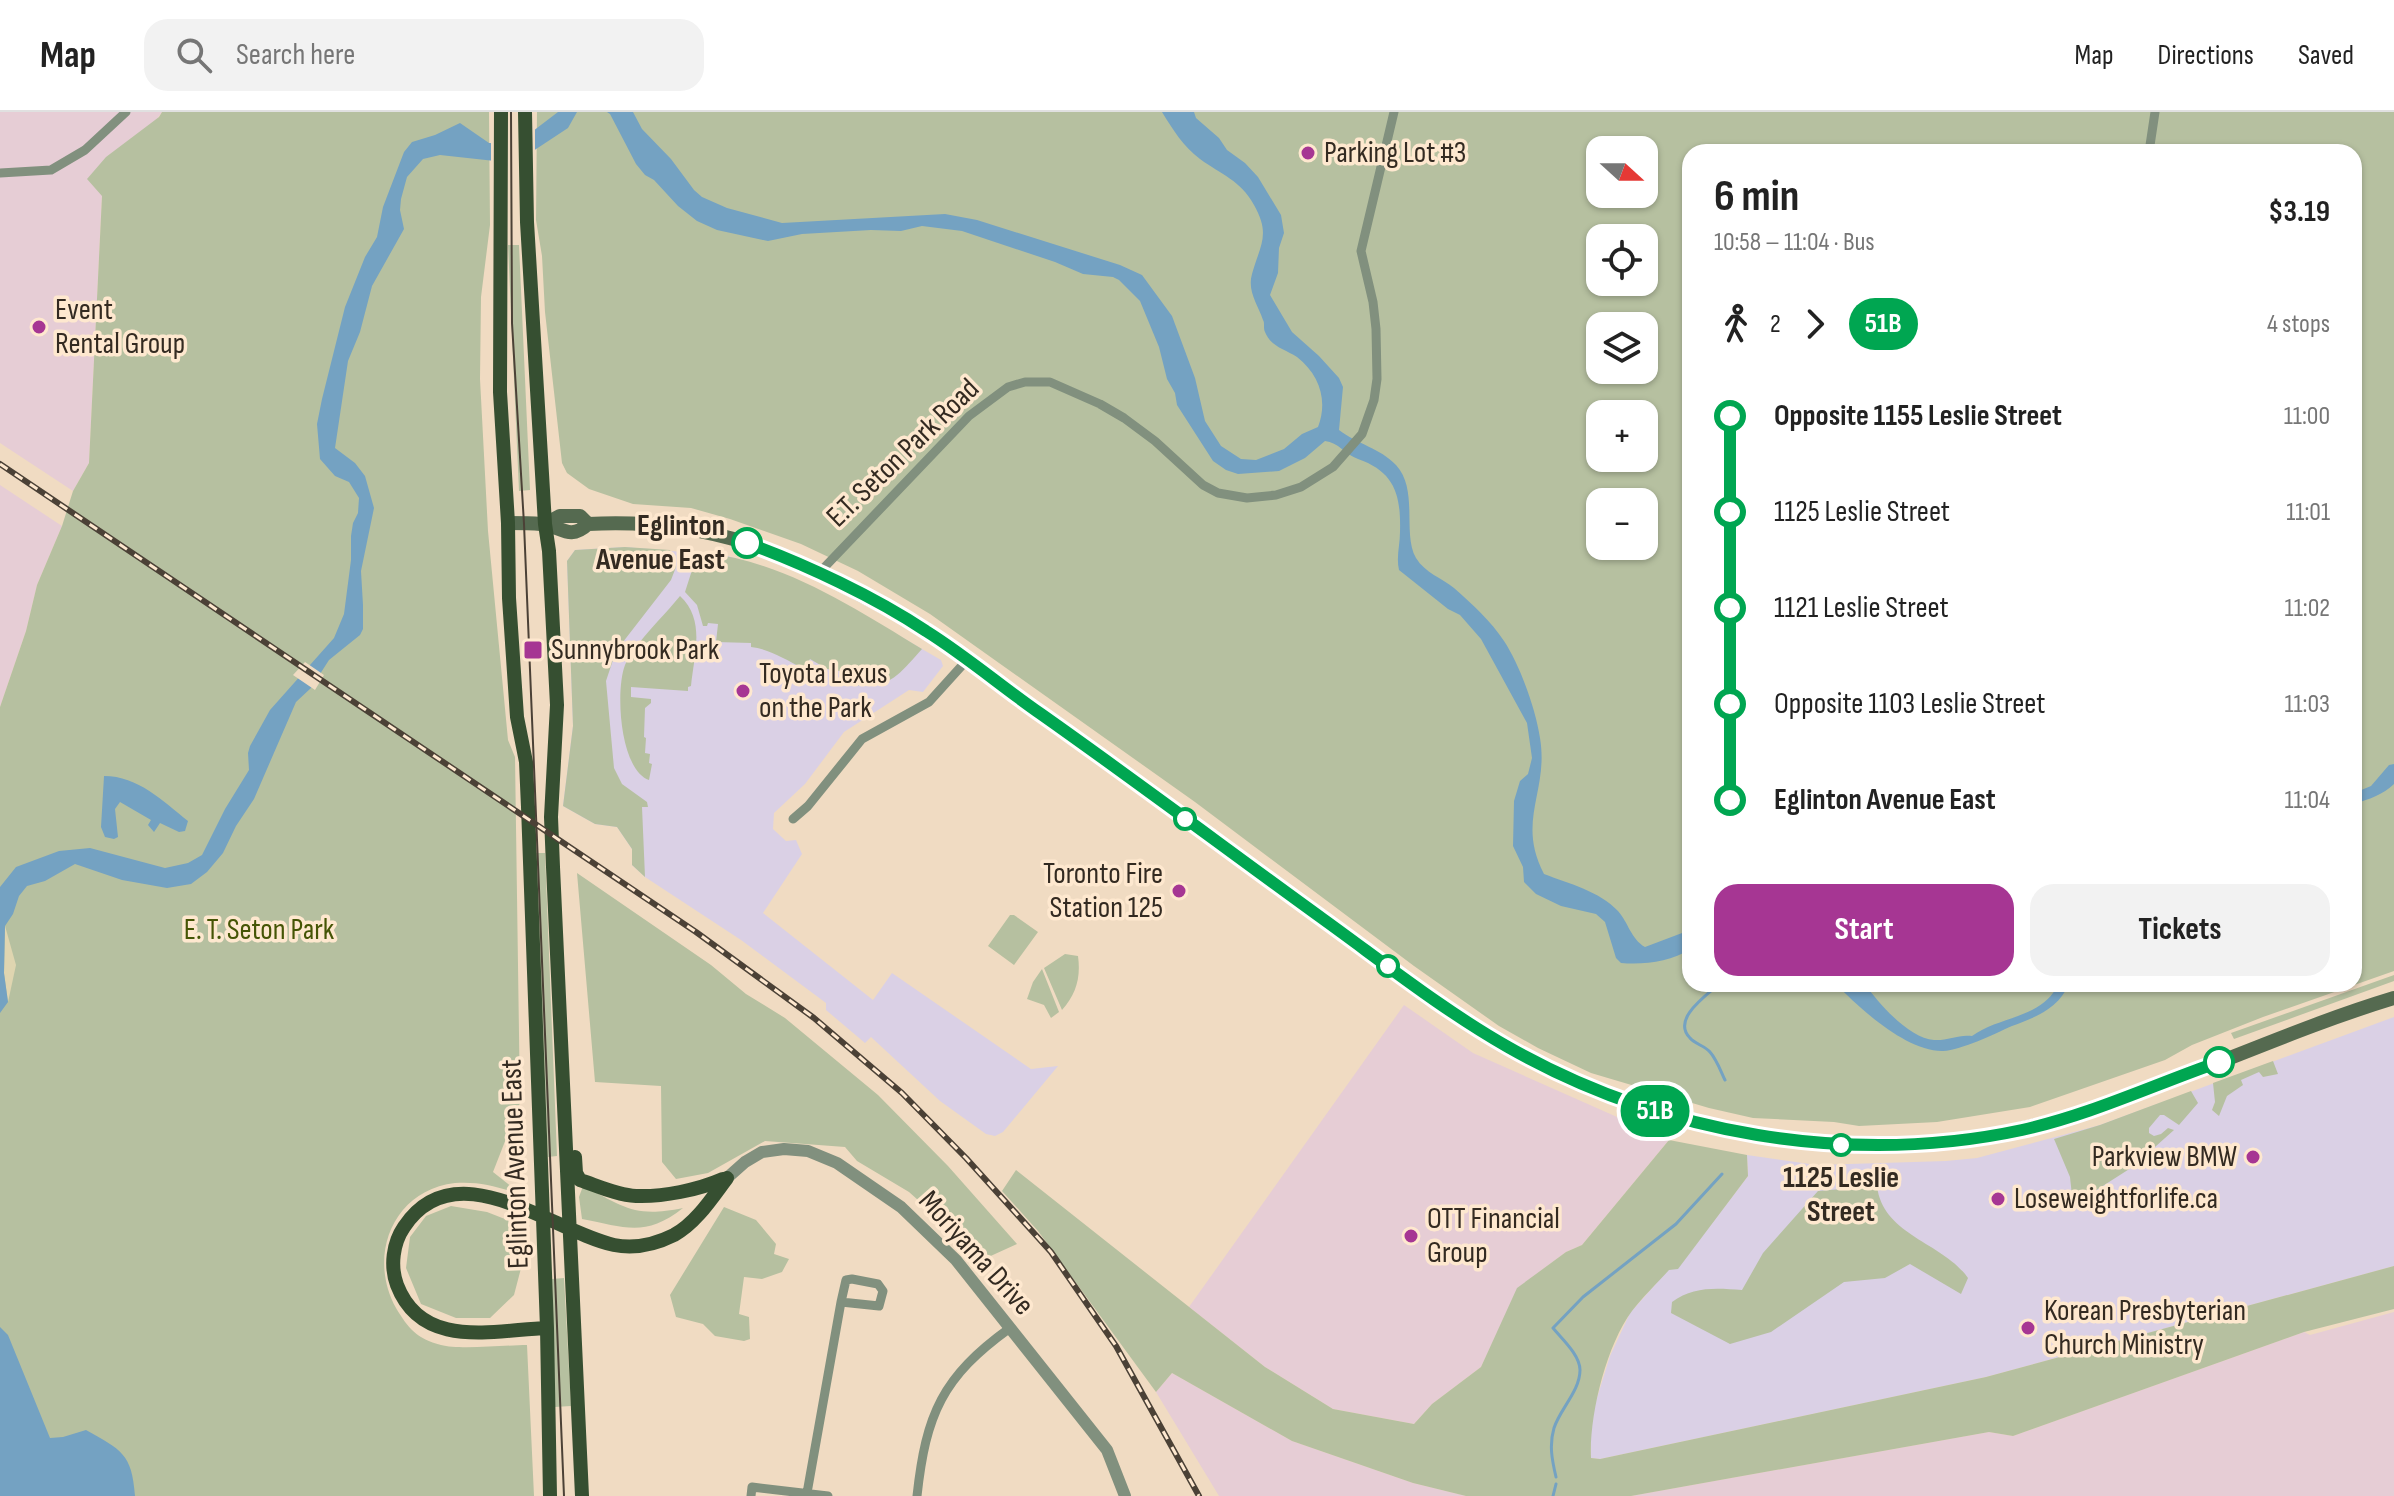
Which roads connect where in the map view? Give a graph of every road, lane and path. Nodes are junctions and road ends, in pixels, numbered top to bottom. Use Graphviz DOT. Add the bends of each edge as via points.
graph roads {
  1 [pos="126,112"];
  2 [pos="501,112"];
  3 [pos="525,112"];
  4 [pos="1394,112"];
  5 [pos="2155,112"];
  6 [pos="2150,144"];
  7 [pos="0,173"];
  8 [pos="508,523"];
  9 [pos="545,524"];
  10 [pos="818,574"];
  11 [pos="967,660"];
  12 [pos="793,819"];
  13 [pos="2394,998"];
  14 [pos="561,1037"];
  15 [pos="727,1178"];
  16 [pos="841,1302"];
  17 [pos="547,1328"];
  18 [pos="1010,1328"];
  19 [pos="751,1492"];
  20 [pos="807,1493"];
  21 [pos="550,1496"];
  22 [pos="582,1496"];
  23 [pos="828,1496"];
  24 [pos="917,1496"];
  25 [pos="1125,1496"];
  1 -- 7 [label="street" via="85,150 51,170"];
  2 -- 8 [label="main road, Eglinton Avenue East" via="500,392"];
  3 -- 9 [label="main road, Eglinton Avenue East"];
  4 -- 10 [label="street, E.T. Seton Park Road" via="1361,251 1373,302 1377,379 1372,410 1347,454 1327,471 1289,491 1255,498 1231,496 1203,485 1144,432 1100,404 1050,382 1019,383 969,416"];
  5 -- 6 [label="street"];
  8 -- 9 [label="main road"];
  8 -- 17 [label="main road, Eglinton Avenue East" via="516,702 527,777"];
  9 -- 10 [label="main road" via="560,516 580,516 588,524 690,529 750,543"];
  9 -- 14 [label="main road, Eglinton Avenue East" via="557,705 551,817"];
  10 -- 11 [label="main road" via="925,630"];
  11 -- 12 [label="street" via="929,702 862,739"];
  11 -- 13 [label="main road" via="1442,1007 1510,1048 1643,1108 1742,1133 1890,1146 2021,1130 2112,1104"];
  14 -- 15 [label="main road" via="580,1180 636,1196"];
  14 -- 22 [label="main road, Eglinton Avenue East"];
  15 -- 17 [label="main road" via="687,1225 649,1244 616,1246 505,1201 465,1194 425,1204 404,1226 395,1249 395,1279 401,1295 426,1322 452,1331"];
  15 -- 18 [label="street, Moriyama Drive" via="745,1162 773,1150 823,1155 901,1207 934,1237"];
  16 -- 16 [label="street" via="879,1306 883,1291 878,1284 846,1280"];
  16 -- 20 [label="street"];
  17 -- 21 [label="main road, Eglinton Avenue East"];
  18 -- 24 [label="street" via="963,1366 940,1397 928,1427"];
  18 -- 25 [label="street, Moriyama Drive" via="1107,1450"];
  19 -- 20 [label="street"];
  20 -- 23 [label="street"];
}
